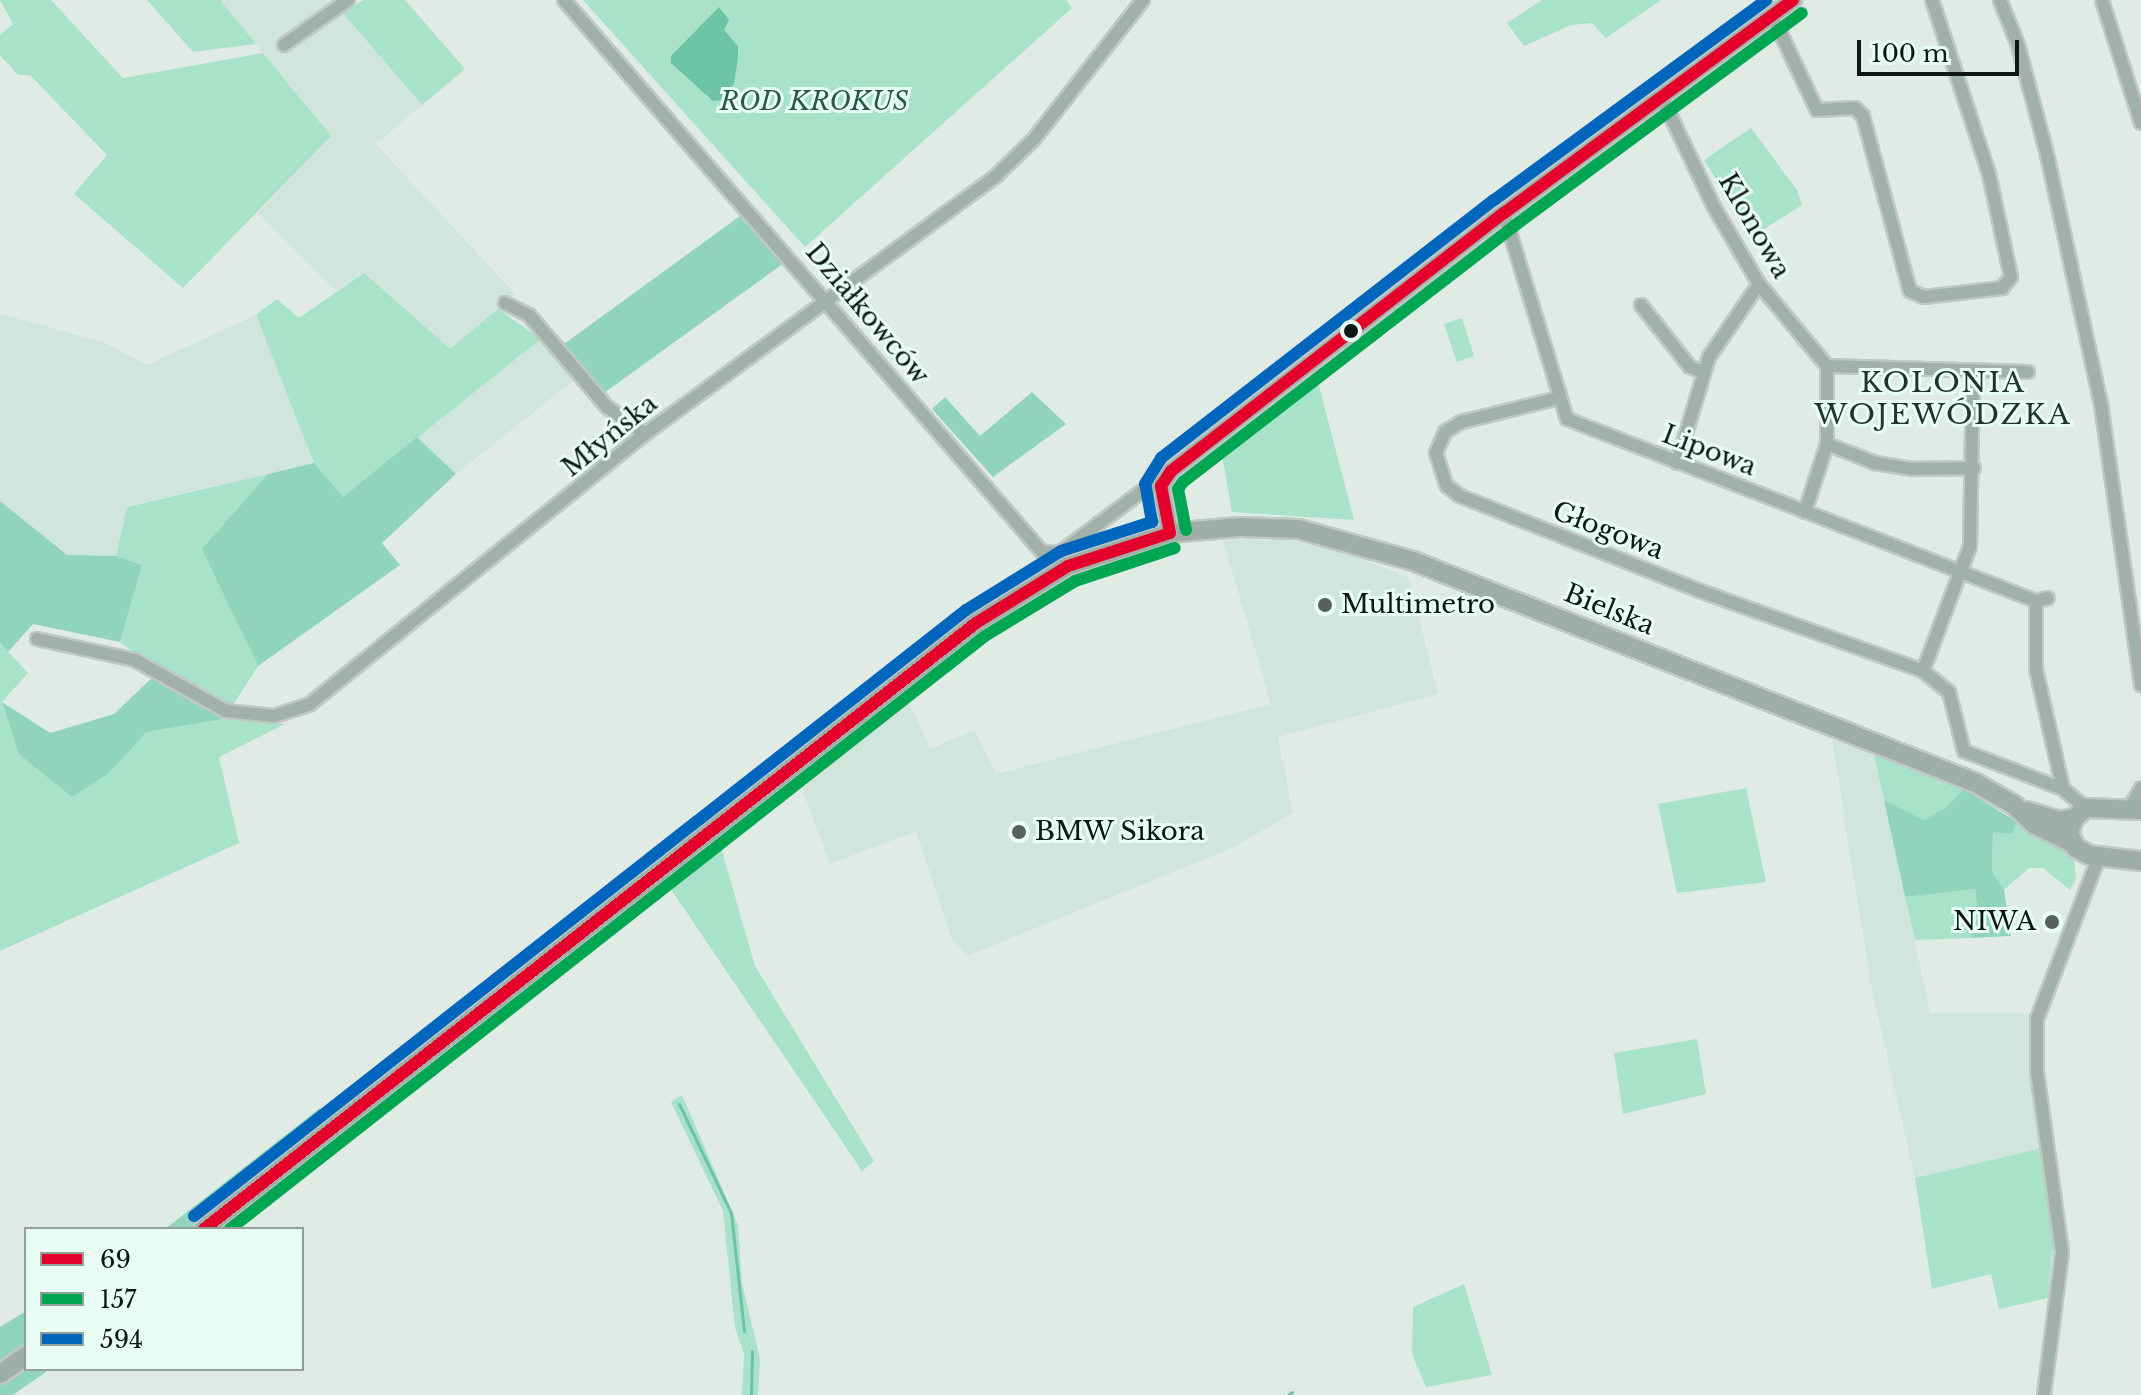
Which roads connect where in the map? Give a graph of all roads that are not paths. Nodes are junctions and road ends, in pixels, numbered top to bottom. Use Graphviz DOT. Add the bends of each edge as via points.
graph roads {
  1 [pos="348,0"];
  2 [pos="564,0"];
  3 [pos="1143,0"];
  4 [pos="1793,0"];
  5 [pos="1932,0"];
  6 [pos="2000,0"];
  7 [pos="2102,0"];
  8 [pos="1772,15"];
  9 [pos="284,45"];
  10 [pos="1661,96"];
  11 [pos="2141,123"];
  12 [pos="1504,213"];
  13 [pos="1759,284"];
  14 [pos="827,301"];
  15 [pos="505,303"];
  16 [pos="1641,305"];
  17 [pos="1827,366"];
  18 [pos="1973,371"];
  19 [pos="1703,372"];
  20 [pos="2028,372"];
  21 [pos="1559,398"];
  22 [pos="645,434"];
  23 [pos="1827,444"];
  24 [pos="1677,463"];
  25 [pos="1974,468"];
  26 [pos="1161,486"];
  27 [pos="1805,512"];
  28 [pos="1170,533"];
  29 [pos="1964,572"];
  30 [pos="37,639"];
  31 [pos="1923,671"];
  32 [pos="2141,685"];
  33 [pos="2141,788"];
  34 [pos="2063,789"];
  35 [pos="2014,805"];
  36 [pos="2135,809"];
  37 [pos="2080,813"];
  38 [pos="2085,851"];
  39 [pos="2141,861"];
  40 [pos="207,1227"];
  41 [pos="24,1357"];
  42 [pos="0,1374"];
  43 [pos="2044,1395"];
  1 -- 9 [label="street"];
  2 -- 14 [label="street, Działkowców"];
  3 -- 14 [label="street, Młyńska" via="1034,139 997,175"];
  4 -- 8 [label="street"];
  5 -- 8 [label="street" via="1989,174 2011,277 2002,288 1924,297 1910,291 1863,116 1855,108 1817,110"];
  6 -- 32 [label="street" via="2018,45 2046,150 2101,404"];
  7 -- 11 [label="street"];
  8 -- 10 [label="street"];
  10 -- 12 [label="street"];
  10 -- 13 [label="street, Klonowa" via="1714,207"];
  12 -- 21 [label="street, Lipowa"];
  12 -- 26 [label="street" via="1171,471"];
  13 -- 17 [label="street, Klonowa"];
  13 -- 19 [label="street"];
  14 -- 22 [label="street, Młyńska"];
  14 -- 26 [label="street, Działkowców" via="1046,554 1061,552 1141,492"];
  15 -- 22 [label="street" via="529,315 607,407"];
  16 -- 19 [label="street" via="1690,367"];
  17 -- 18 [label="street"];
  17 -- 23 [label="street"];
  18 -- 20 [label="street"];
  18 -- 25 [label="street"];
  19 -- 24 [label="street"];
  21 -- 24 [label="street, Lipowa" via="1573,423"];
  21 -- 31 [label="street, Głogowa" via="1461,422 1445,432 1436,453 1447,486 1460,496 1700,591"];
  22 -- 30 [label="street, Młyńska" via="431,609 293,713 226,711 157,668 102,649"];
  23 -- 25 [label="street" via="1875,463 1911,469"];
  23 -- 27 [label="street"];
  24 -- 27 [label="street, Lipowa"];
  25 -- 29 [label="street"];
  26 -- 28 [label="street"];
  27 -- 29 [label="street, Lipowa"];
  28 -- 35 [label="main road, Bielska" via="1282,528 1381,550 1976,783"];
  28 -- 40 [label="main road, Bielska" via="1068,566 976,623"];
  29 -- 31 [label="street"];
  29 -- 34 [label="street, Lipowa" via="2042,600 2036,669"];
  31 -- 34 [label="street, Głogowa" via="1949,692 1964,751"];
  33 -- 36 [label="street"];
  34 -- 37 [label="street"];
  35 -- 37 [label="main road, Bielska" via="2048,819"];
  35 -- 38 [label="main road, Bielska" via="2035,825"];
  36 -- 37 [label="main road, Bielska"];
  37 -- 38 [label="main road"];
  38 -- 39 [label="main road"];
  38 -- 43 [label="street" via="2088,879 2037,1019 2037,1072 2062,1252"];
  41 -- 42 [label="main road"];
}
